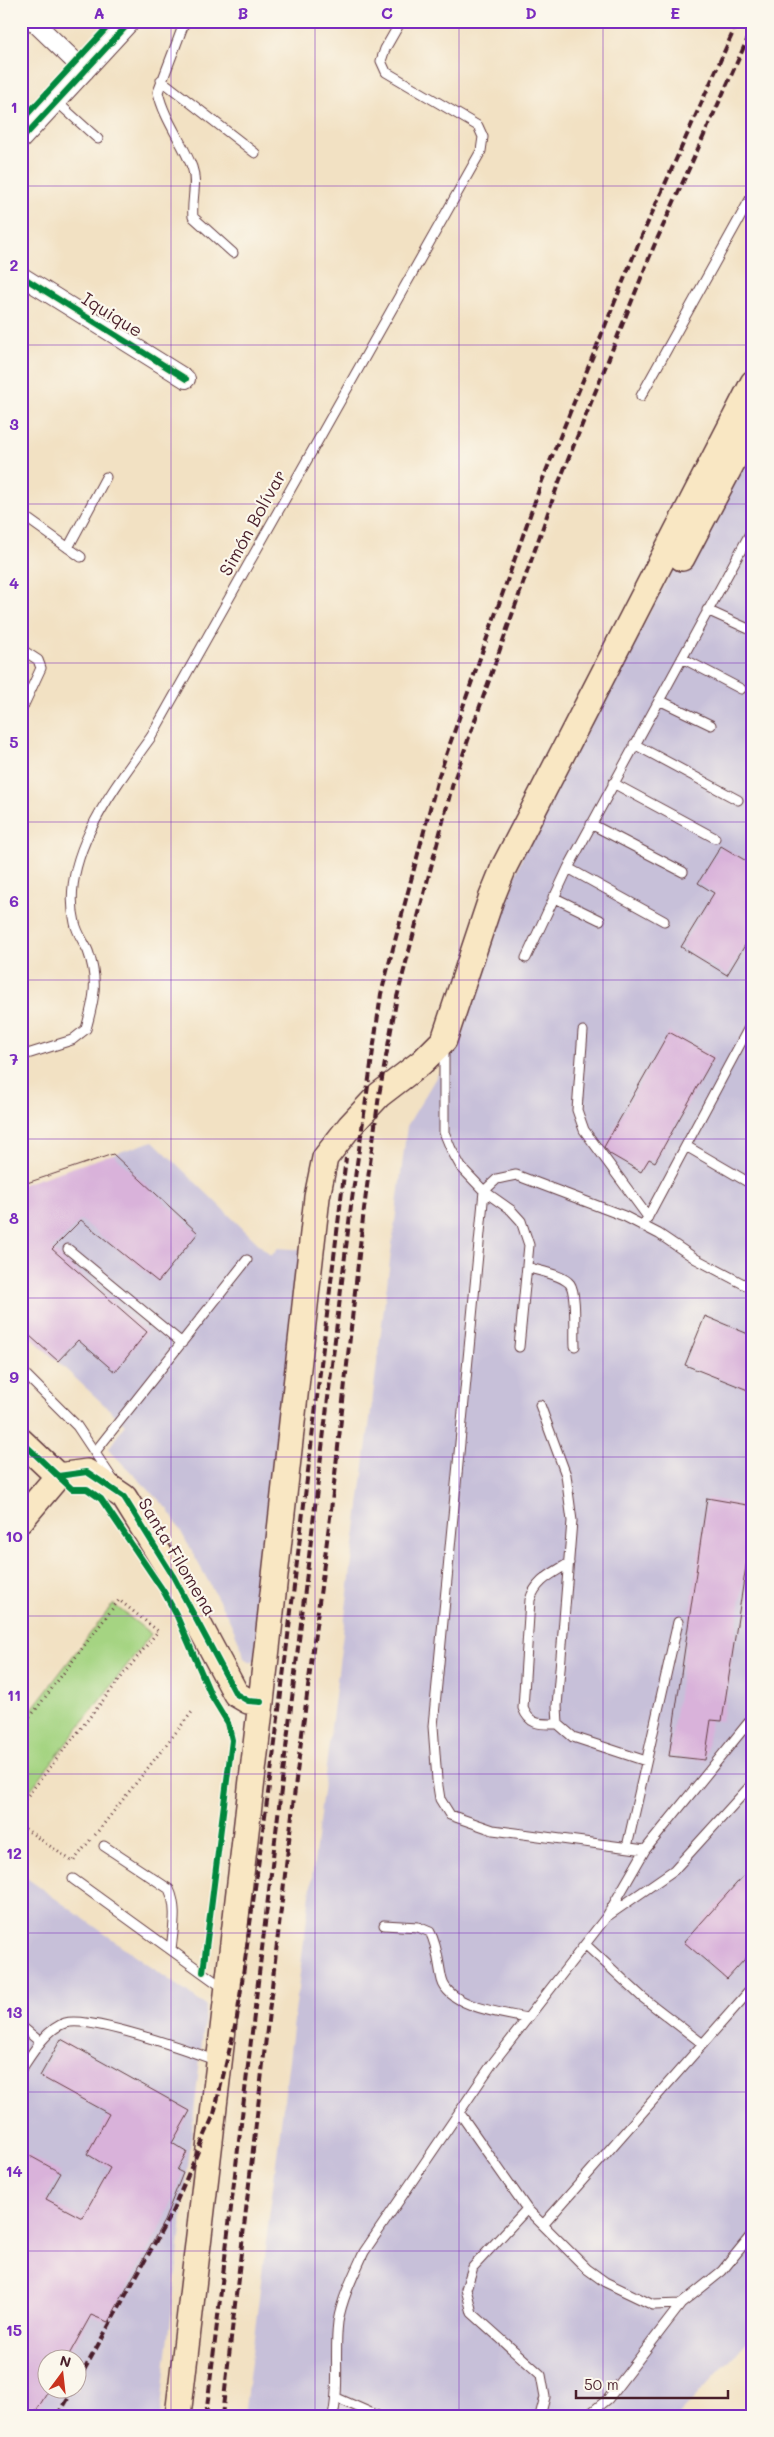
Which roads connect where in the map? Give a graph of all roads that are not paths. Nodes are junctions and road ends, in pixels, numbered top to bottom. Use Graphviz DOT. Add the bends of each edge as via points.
graph roads {
  1 [pos="33,21"];
  2 [pos="131,21"];
  3 [pos="185,21"];
  4 [pos="401,21"];
  5 [pos="85,71"];
  6 [pos="161,80"];
  7 [pos="57,102"];
  8 [pos="98,139"];
  9 [pos="21,140"];
  10 [pos="255,153"];
  11 [pos="753,194"];
  12 [pos="233,253"];
  13 [pos="21,276"];
  14 [pos="186,379"];
  15 [pos="751,389"];
  16 [pos="641,396"];
  17 [pos="746,428"];
  18 [pos="106,477"];
  19 [pos="21,514"];
  20 [pos="753,528"];
  21 [pos="68,548"];
  22 [pos="81,557"];
  23 [pos="708,610"];
  24 [pos="753,631"];
  25 [pos="21,649"];
  26 [pos="682,658"];
  27 [pos="742,689"];
  28 [pos="659,700"];
  29 [pos="21,711"];
  30 [pos="711,725"];
  31 [pos="634,744"];
  32 [pos="614,783"];
  33 [pos="738,800"];
  34 [pos="592,824"];
  35 [pos="715,838"];
  36 [pos="568,868"];
  37 [pos="683,872"];
  38 [pos="553,897"];
  39 [pos="600,920"];
  40 [pos="664,921"];
  41 [pos="526,958"];
  42 [pos="753,1020"];
  43 [pos="583,1031"];
  44 [pos="444,1040"];
  45 [pos="21,1056"];
  46 [pos="686,1146"];
  47 [pos="753,1185"];
  48 [pos="484,1190"];
  49 [pos="648,1217"];
  50 [pos="643,1226"];
  51 [pos="68,1248"];
  52 [pos="247,1260"];
  53 [pos="527,1267"];
  54 [pos="753,1289"];
  55 [pos="182,1343"];
  56 [pos="575,1346"];
  57 [pos="519,1347"];
  58 [pos="21,1370"];
  59 [pos="540,1405"];
  60 [pos="21,1441"];
  61 [pos="95,1452"];
  62 [pos="58,1476"];
  63 [pos="124,1497"];
  64 [pos="21,1520"];
  65 [pos="569,1563"];
  66 [pos="678,1622"];
  67 [pos="261,1702"];
  68 [pos="753,1717"];
  69 [pos="558,1724"];
  70 [pos="646,1762"];
  71 [pos="753,1783"];
  72 [pos="104,1846"];
  73 [pos="627,1848"];
  74 [pos="645,1850"];
  75 [pos="73,1879"];
  76 [pos="607,1916"];
  77 [pos="384,1925"];
  78 [pos="586,1945"];
  79 [pos="171,1950"];
  80 [pos="753,1987"];
  81 [pos="228,1991"];
  82 [pos="526,2018"];
  83 [pos="21,2026"];
  84 [pos="39,2041"];
  85 [pos="703,2044"];
  86 [pos="220,2061"];
  87 [pos="21,2070"];
  88 [pos="459,2112"];
  89 [pos="527,2209"];
  90 [pos="543,2225"];
  91 [pos="753,2233"];
  92 [pos="681,2304"];
  93 [pos="337,2398"];
  94 [pos="178,2416"];
  95 [pos="333,2416"];
  96 [pos="378,2416"];
  97 [pos="540,2416"];
  98 [pos="587,2416"];
  1 -- 5 [label="street"];
  2 -- 5 [label="street"];
  3 -- 6 [label="lane"];
  4 -- 45 [label="lane, Simón Bolívar" via="381,61 386,72 478,126 484,137 481,151 151,737 99,812 75,874 73,902 75,924 95,969 95,990 86,1029 72,1040"];
  5 -- 7 [label="street"];
  6 -- 10 [label="lane"];
  6 -- 12 [label="lane" via="160,104 192,167 195,180 193,217"];
  7 -- 8 [label="lane"];
  7 -- 9 [label="street"];
  11 -- 16 [label="lane"];
  13 -- 14 [label="street, Iquique"];
  15 -- 17 [label="main road"];
  17 -- 44 [label="main road" via="593,694 504,867"];
  18 -- 21 [label="lane"];
  19 -- 21 [label="lane"];
  20 -- 23 [label="lane"];
  21 -- 22 [label="lane"];
  23 -- 24 [label="lane"];
  23 -- 26 [label="lane"];
  25 -- 29 [label="lane" via="38,660 41,668"];
  26 -- 27 [label="lane"];
  26 -- 28 [label="lane"];
  28 -- 30 [label="lane"];
  28 -- 31 [label="lane"];
  31 -- 32 [label="lane"];
  31 -- 33 [label="lane"];
  32 -- 34 [label="lane"];
  32 -- 35 [label="lane"];
  34 -- 36 [label="lane"];
  34 -- 37 [label="lane"];
  36 -- 38 [label="lane"];
  36 -- 40 [label="lane"];
  38 -- 39 [label="lane"];
  38 -- 41 [label="lane"];
  42 -- 46 [label="lane"];
  43 -- 49 [label="lane" via="578,1120"];
  44 -- 48 [label="lane" via="444,1132 461,1167"];
  44 -- 67 [label="main road" via="422,1062 379,1095 325,1158 316,1197"];
  46 -- 47 [label="lane"];
  46 -- 49 [label="lane"];
  48 -- 50 [label="lane" via="497,1178 516,1175"];
  48 -- 53 [label="lane" via="521,1221 529,1245"];
  48 -- 73 [label="lane" via="432,1726 440,1799 450,1815 493,1830"];
  49 -- 50 [label="lane"];
  50 -- 54 [label="lane"];
  51 -- 55 [label="lane"];
  52 -- 55 [label="lane"];
  53 -- 56 [label="lane" via="570,1284"];
  53 -- 57 [label="lane"];
  55 -- 61 [label="lane"];
  58 -- 61 [label="lane" via="77,1426"];
  59 -- 65 [label="lane" via="566,1476 572,1521"];
  60 -- 62 [label="main road"];
  61 -- 63 [label="lane"];
  62 -- 63 [label="main road, Santa Filomena" via="87,1472"];
  62 -- 64 [label="main road"];
  63 -- 67 [label="main road, Santa Filomena" via="173,1576 236,1694 248,1701"];
  65 -- 69 [label="lane"];
  65 -- 69 [label="lane" via="538,1583 530,1600 523,1708 527,1718 534,1723"];
  66 -- 70 [label="lane"];
  67 -- 81 [label="main road"];
  68 -- 74 [label="lane"];
  69 -- 70 [label="lane" via="573,1736"];
  70 -- 73 [label="lane"];
  71 -- 76 [label="lane" via="674,1870"];
  72 -- 79 [label="lane" via="169,1889 175,1910"];
  73 -- 74 [label="lane"];
  74 -- 76 [label="lane"];
  75 -- 79 [label="lane"];
  76 -- 78 [label="lane"];
  77 -- 82 [label="lane" via="430,1932 435,1941 443,1983 451,1994 467,2004"];
  78 -- 82 [label="lane"];
  78 -- 85 [label="lane" via="642,1996"];
  79 -- 81 [label="lane"];
  80 -- 85 [label="lane"];
  81 -- 86 [label="main road"];
  82 -- 88 [label="lane"];
  83 -- 84 [label="lane"];
  84 -- 86 [label="lane" via="65,2023 94,2023"];
  84 -- 87 [label="lane"];
  85 -- 90 [label="lane"];
  86 -- 94 [label="main road"];
  88 -- 89 [label="lane"];
  88 -- 93 [label="lane" via="364,2252 352,2278 338,2321 335,2359"];
  89 -- 90 [label="lane"];
  89 -- 97 [label="lane" via="473,2267 466,2289 472,2313 541,2375 544,2397"];
  90 -- 92 [label="lane" via="587,2269 605,2282 653,2305"];
  91 -- 92 [label="lane" via="722,2271"];
  92 -- 98 [label="lane" via="608,2399"];
  93 -- 95 [label="lane"];
  93 -- 96 [label="lane"];
}
